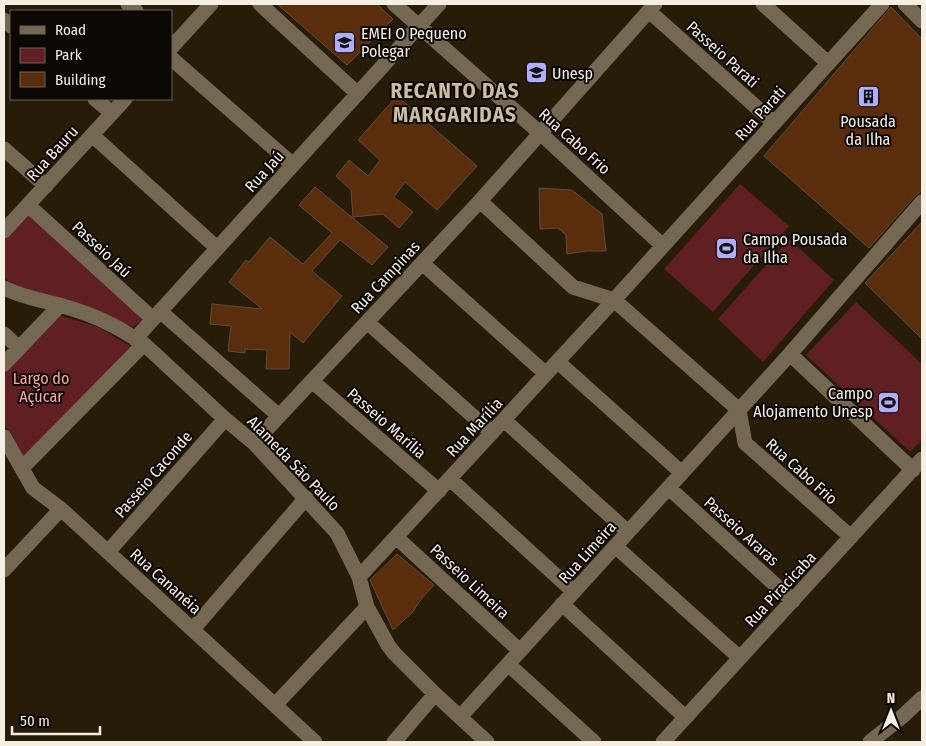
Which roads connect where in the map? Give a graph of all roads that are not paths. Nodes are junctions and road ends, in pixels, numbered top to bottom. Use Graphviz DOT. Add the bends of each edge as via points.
graph roads {
  1 [pos="211,4"];
  2 [pos="260,4"];
  3 [pos="394,4"];
  4 [pos="439,4"];
  5 [pos="763,4"];
  6 [pos="882,4"];
  7 [pos="652,7"];
  8 [pos="419,26"];
  9 [pos="172,48"];
  10 [pos="828,63"];
  11 [pos="358,94"];
  12 [pos="96,100"];
  13 [pos="125,100"];
  14 [pos="112,113"];
  15 [pos="774,123"];
  16 [pos="540,133"];
  17 [pos="92,135"];
  18 [pos="4,149"];
  19 [pos="293,165"];
  20 [pos="46,186"];
  21 [pos="480,200"];
  22 [pos="922,202"];
  23 [pos="28,205"];
  24 [pos="4,231"];
  25 [pos="663,246"];
  26 [pos="217,248"];
  27 [pos="422,263"];
  28 [pos="4,288"];
  29 [pos="614,300"];
  30 [pos="60,305"];
  31 [pos="156,315"];
  32 [pos="367,322"];
  33 [pos="4,334"];
  34 [pos="139,341"];
  35 [pos="19,348"];
  36 [pos="790,354"];
  37 [pos="558,362"];
  38 [pos="4,364"];
  39 [pos="546,374"];
  40 [pos="312,381"];
  41 [pos="739,410"];
  42 [pos="279,416"];
  43 [pos="225,419"];
  44 [pos="504,420"];
  45 [pos="492,433"];
  46 [pos="4,436"];
  47 [pos="254,444"];
  48 [pos="918,464"];
  49 [pos="22,468"];
  50 [pos="682,473"];
  51 [pos="450,479"];
  52 [pos="668,488"];
  53 [pos="439,491"];
  54 [pos="306,498"];
  55 [pos="61,509"];
  56 [pos="628,532"];
  57 [pos="396,537"];
  58 [pos="851,537"];
  59 [pos="616,546"];
  60 [pos="108,552"];
  61 [pos="4,570"];
  62 [pos="359,577"];
  63 [pos="574,592"];
  64 [pos="793,601"];
  65 [pos="562,604"];
  66 [pos="367,607"];
  67 [pos="193,629"];
  68 [pos="520,651"];
  69 [pos="740,658"];
  70 [pos="508,664"];
  71 [pos="435,694"];
  72 [pos="922,698"];
  73 [pos="275,705"];
  74 [pos="460,717"];
  75 [pos="686,717"];
  76 [pos="315,742"];
  77 [pos="394,742"];
  78 [pos="487,742"];
  79 [pos="594,742"];
  80 [pos="663,742"];
  81 [pos="870,742"];
  1 -- 9 [label="street"];
  2 -- 11 [label="street"];
  3 -- 8 [label="street, Rua Cabo Frio"];
  4 -- 8 [label="street, Rua Jaú"];
  5 -- 10 [label="street"];
  6 -- 10 [label="street, Rua Parati"];
  7 -- 15 [label="street, Passeio Parati"];
  7 -- 16 [label="street, Rua Campinas"];
  8 -- 11 [label="street, Rua Jaú"];
  8 -- 16 [label="street, Rua Cabo Frio"];
  9 -- 19 [label="street"];
  10 -- 15 [label="street, Rua Parati"];
  11 -- 19 [label="street, Rua Jaú"];
  12 -- 14 [label="street"];
  13 -- 14 [label="street, Rua Bauru"];
  14 -- 17 [label="street, Rua Bauru"];
  15 -- 25 [label="street, Rua Parati"];
  16 -- 21 [label="street, Rua Campinas"];
  16 -- 25 [label="street, Rua Cabo Frio"];
  17 -- 20 [label="street, Rua Bauru"];
  17 -- 26 [label="street"];
  18 -- 20 [label="street"];
  19 -- 26 [label="street, Rua Jaú"];
  20 -- 23 [label="street, Rua Bauru"];
  21 -- 27 [label="street, Rua Campinas"];
  21 -- 29 [label="street" via="573,287"];
  22 -- 36 [label="street, Rua Limeira"];
  23 -- 24 [label="street, Rua Bauru"];
  23 -- 31 [label="street, Passeio Jaú"];
  25 -- 29 [label="street, Rua Parati"];
  26 -- 31 [label="street, Rua Jaú"];
  27 -- 32 [label="street, Rua Campinas"];
  27 -- 39 [label="street"];
  28 -- 30 [label="street, Alameda São Paulo"];
  29 -- 37 [label="street, Rua Marília"];
  29 -- 41 [label="street"];
  30 -- 34 [label="street, Alameda São Paulo" via="115,326"];
  30 -- 35 [label="street"];
  31 -- 34 [label="street, Rua Jaú"];
  31 -- 42 [label="street, Passeio Jaú"];
  32 -- 40 [label="street, Rua Campinas"];
  32 -- 45 [label="street"];
  33 -- 35 [label="street"];
  34 -- 43 [label="street, Alameda São Paulo"];
  34 -- 49 [label="street, Rua Jaú"];
  35 -- 38 [label="street"];
  36 -- 41 [label="street, Rua Limeira"];
  36 -- 48 [label="street"];
  37 -- 39 [label="street, Rua Marília"];
  37 -- 50 [label="street"];
  39 -- 44 [label="street, Rua Marília"];
  40 -- 42 [label="street, Rua Campinas"];
  40 -- 53 [label="street, Passeio Marília"];
  41 -- 50 [label="street, Rua Limeira"];
  41 -- 58 [label="street, Rua Cabo Frio" via="745,443"];
  42 -- 47 [label="street, Rua Campinas"];
  43 -- 47 [label="street, Alameda São Paulo"];
  43 -- 60 [label="street, Passeio Caconde"];
  44 -- 45 [label="street, Rua Marília"];
  44 -- 56 [label="street"];
  45 -- 51 [label="street, Rua Marília"];
  46 -- 49 [label="street, Rua Cananéia"];
  47 -- 54 [label="street, Alameda São Paulo"];
  48 -- 58 [label="street, Rua Piracicaba"];
  49 -- 55 [label="street, Rua Cananéia" via="33,488"];
  50 -- 52 [label="street, Rua Limeira"];
  51 -- 53 [label="street, Rua Marília"];
  51 -- 63 [label="street"];
  52 -- 56 [label="street, Rua Limeira"];
  52 -- 64 [label="street, Passeio Araras"];
  53 -- 57 [label="street, Rua Marília"];
  54 -- 62 [label="street, Alameda São Paulo" via="337,533"];
  54 -- 67 [label="street"];
  55 -- 60 [label="street, Rua Cananéia"];
  55 -- 61 [label="street"];
  56 -- 59 [label="street, Rua Limeira"];
  57 -- 62 [label="street, Rua Marília"];
  57 -- 68 [label="street, Passeio Limeira"];
  58 -- 64 [label="street, Rua Piracicaba"];
  59 -- 63 [label="street, Rua Limeira"];
  59 -- 69 [label="street"];
  60 -- 67 [label="street, Rua Cananéia"];
  62 -- 66 [label="street, Alameda São Paulo"];
  63 -- 65 [label="street, Rua Limeira"];
  64 -- 69 [label="street, Rua Piracicaba"];
  65 -- 68 [label="street, Rua Limeira"];
  65 -- 75 [label="street"];
  66 -- 71 [label="street, Alameda São Paulo" via="394,653"];
  66 -- 73 [label="street"];
  67 -- 73 [label="street, Rua Cananéia"];
  68 -- 70 [label="street, Rua Limeira"];
  69 -- 75 [label="street, Rua Piracicaba"];
  70 -- 74 [label="street, Rua Limeira"];
  70 -- 79 [label="street"];
  71 -- 74 [label="street, Alameda São Paulo"];
  71 -- 77 [label="street"];
  72 -- 81 [label="street"];
  73 -- 76 [label="street, Rua Cananéia"];
  74 -- 78 [label="street, Alameda São Paulo"];
  75 -- 80 [label="street, Rua Piracicaba"];
}
